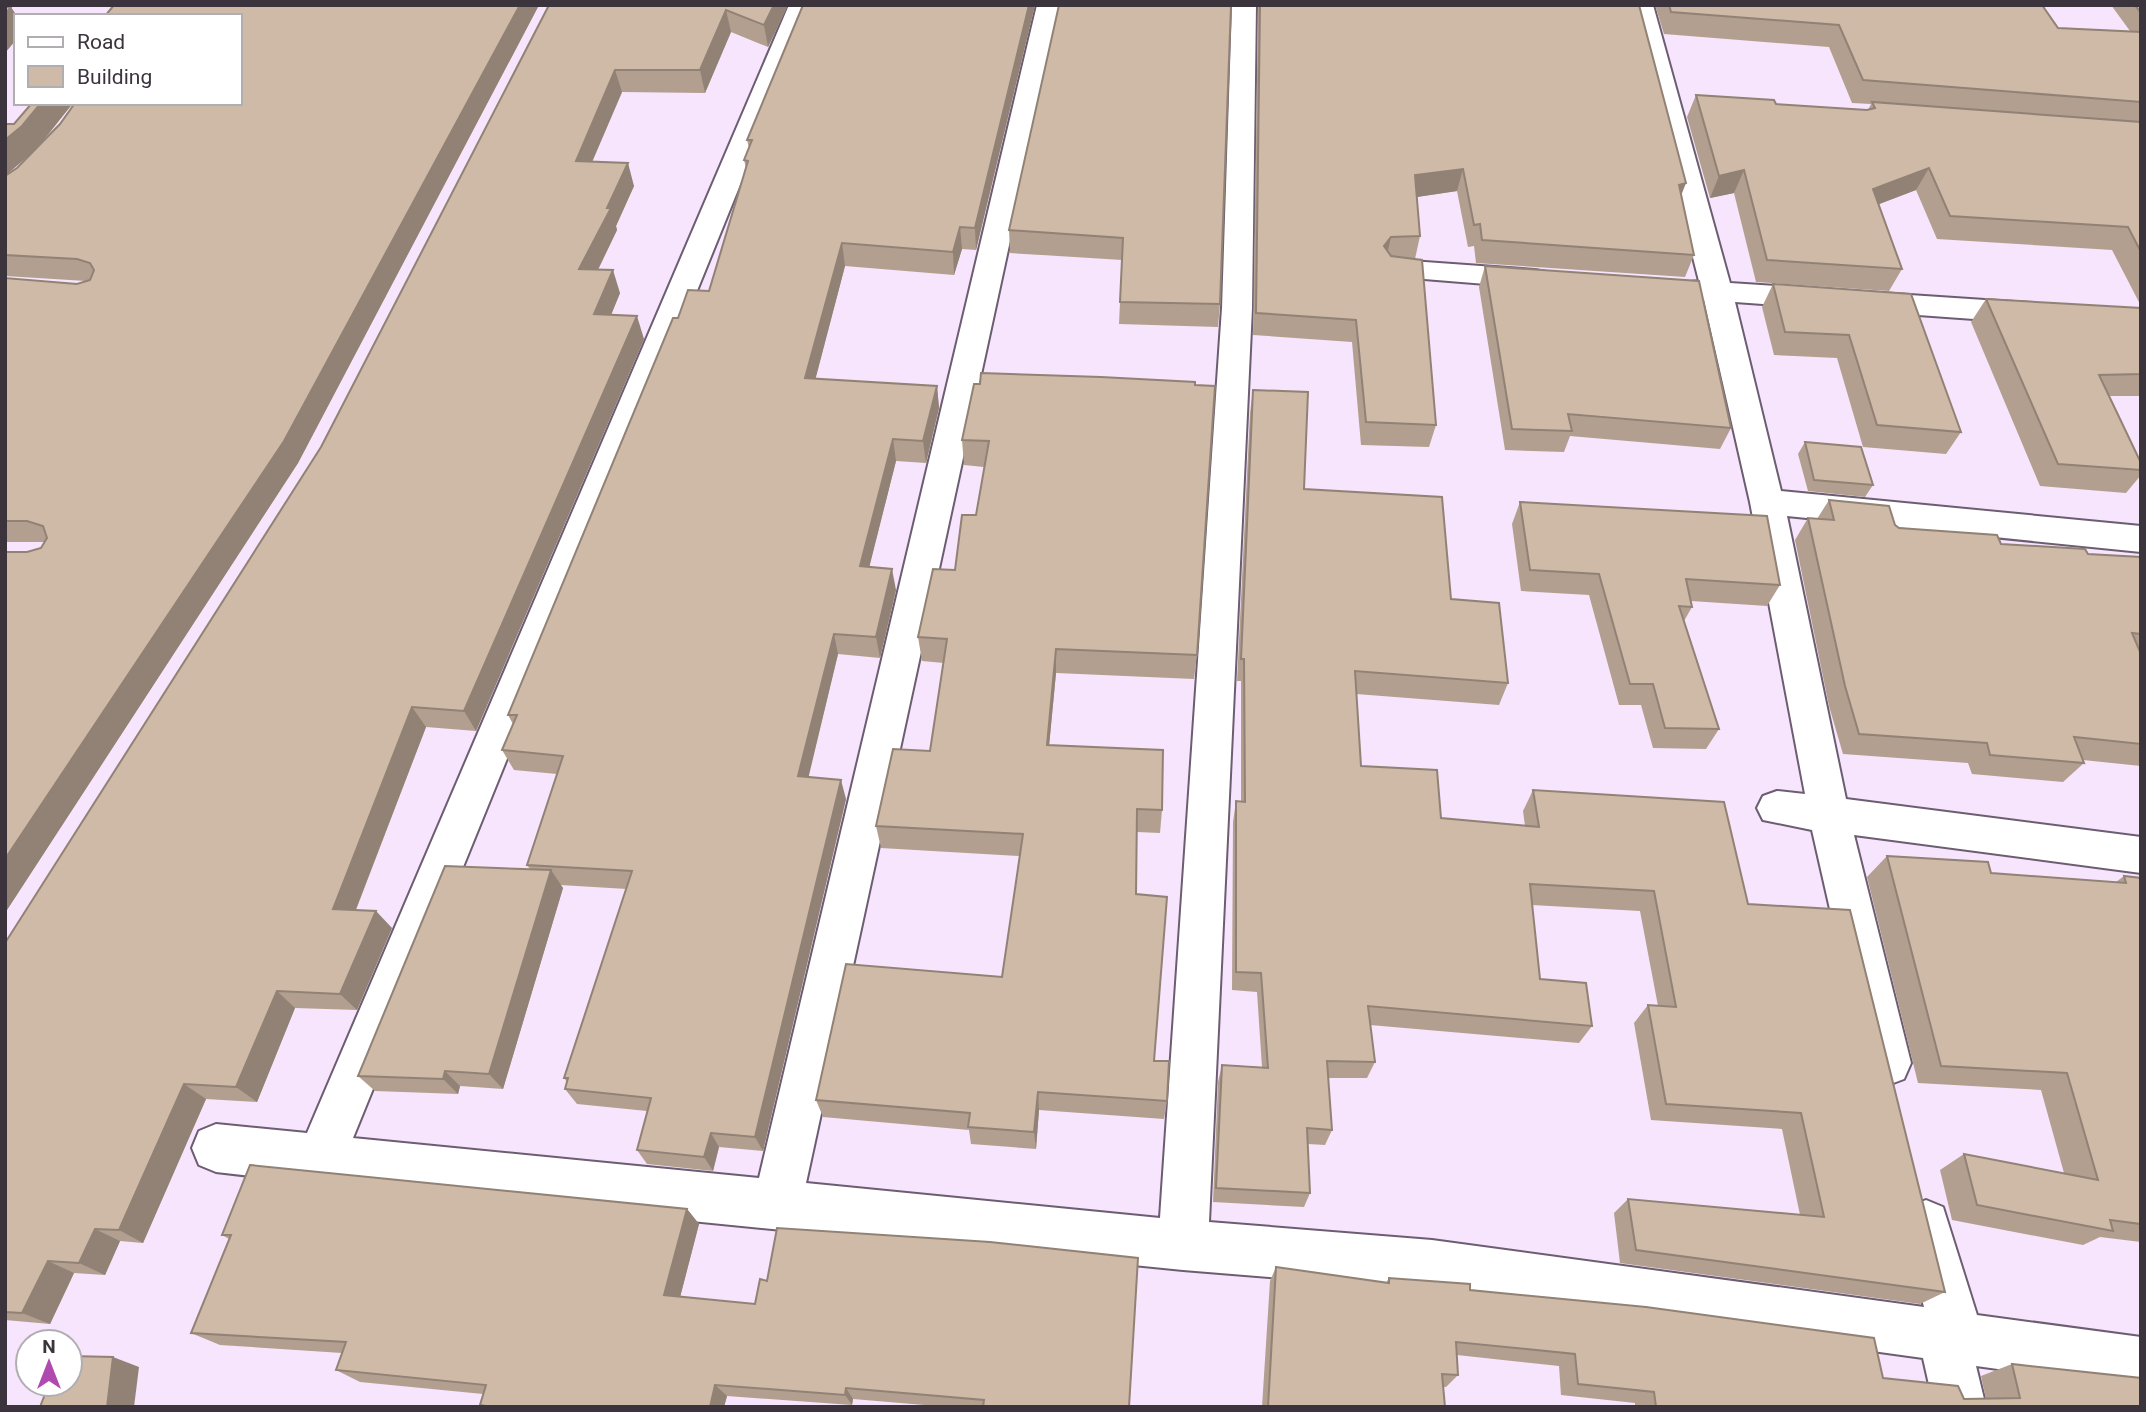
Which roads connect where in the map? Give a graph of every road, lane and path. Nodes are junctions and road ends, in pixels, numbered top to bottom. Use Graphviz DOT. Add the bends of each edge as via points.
graph roads {
  1 [pos="801,5"];
  2 [pos="1049,5"];
  3 [pos="1244,5"];
  4 [pos="1642,5"];
  5 [pos="1397,269"];
  6 [pos="1564,281"];
  7 [pos="1661,288"];
  8 [pos="1717,291"];
  9 [pos="2059,315"];
  10 [pos="1767,502"];
  11 [pos="2141,539"];
  12 [pos="1777,808"];
  13 [pos="1829,815"];
  14 [pos="2141,855"];
  15 [pos="1895,1092"];
  16 [pos="216,1148"];
  17 [pos="320,1160"];
  18 [pos="1917,1184"];
  19 [pos="777,1203"];
  20 [pos="1183,1245"];
  21 [pos="1944,1338"];
  22 [pos="2141,1363"];
  23 [pos="1960,1407"];
  1 -- 17 [label="street"];
  2 -- 19 [label="street"];
  3 -- 20 [label="street" via="1237,308"];
  4 -- 8 [label="street" via="1680,100"];
  5 -- 6 [label="street"];
  7 -- 8 [label="street"];
  8 -- 9 [label="street"];
  8 -- 10 [label="street"];
  10 -- 11 [label="street"];
  10 -- 13 [label="street"];
  12 -- 13 [label="street"];
  13 -- 14 [label="street"];
  13 -- 15 [label="street"];
  16 -- 17 [label="street"];
  17 -- 19 [label="street"];
  18 -- 21 [label="street" via="1954,1321"];
  19 -- 20 [label="street"];
  20 -- 21 [label="street" via="1433,1265"];
  21 -- 22 [label="street"];
  21 -- 23 [label="street"];
}
